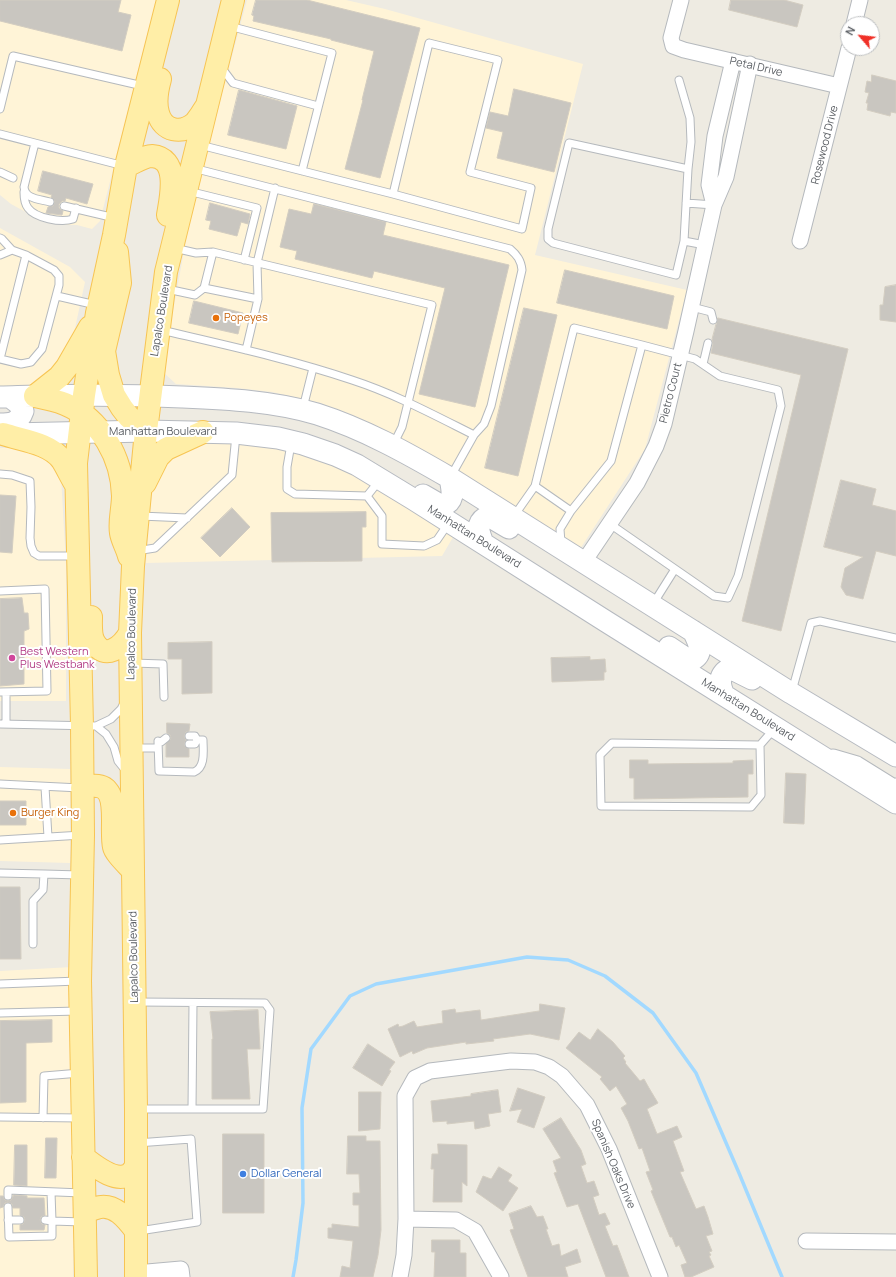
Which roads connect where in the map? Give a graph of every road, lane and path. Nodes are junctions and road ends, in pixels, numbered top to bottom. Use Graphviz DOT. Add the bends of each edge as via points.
graph roads {
  1 [pos="233,0"];
  2 [pos="681,0"];
  3 [pos="860,0"];
  4 [pos="167,4"];
  5 [pos="856,16"];
  6 [pos="227,25"];
  7 [pos="847,56"];
  8 [pos="733,61"];
  9 [pos="217,62"];
  10 [pos="750,64"];
  11 [pos="679,80"];
  12 [pos="839,86"];
  13 [pos="147,87"];
  14 [pos="318,106"];
  15 [pos="206,107"];
  16 [pos="0,109"];
  17 [pos="0,134"];
  18 [pos="35,143"];
  19 [pos="197,144"];
  20 [pos="126,166"];
  21 [pos="192,168"];
  22 [pos="688,169"];
  23 [pos="302,171"];
  24 [pos="0,172"];
  25 [pos="13,178"];
  26 [pos="275,188"];
  27 [pos="186,191"];
  28 [pos="24,192"];
  29 [pos="393,194"];
  30 [pos="50,202"];
  31 [pos="686,203"];
  32 [pos="714,205"];
  33 [pos="64,206"];
  34 [pos="76,208"];
  35 [pos="257,208"];
  36 [pos="270,211"];
  37 [pos="116,227"];
  38 [pos="0,238"];
  39 [pos="684,241"];
  40 [pos="800,241"];
  41 [pos="705,245"];
  42 [pos="173,248"];
  43 [pos="12,250"];
  44 [pos="213,252"];
  45 [pos="0,255"];
  46 [pos="26,255"];
  47 [pos="244,260"];
  48 [pos="257,263"];
  49 [pos="165,280"];
  50 [pos="204,288"];
  51 [pos="57,296"];
  52 [pos="258,300"];
  53 [pos="692,307"];
  54 [pos="98,309"];
  55 [pos="713,320"];
  56 [pos="158,329"];
  57 [pos="708,342"];
  58 [pos="642,345"];
  59 [pos="246,350"];
  60 [pos="680,354"];
  61 [pos="0,359"];
  62 [pos="703,364"];
  63 [pos="313,368"];
  64 [pos="114,395"];
  65 [pos="35,396"];
  66 [pos="149,396"];
  67 [pos="5,397"];
  68 [pos="408,402"];
  69 [pos="292,408"];
  70 [pos="82,413"];
  71 [pos="1,431"];
  72 [pos="146,431"];
  73 [pos="101,432"];
  74 [pos="203,432"];
  75 [pos="236,433"];
  76 [pos="474,435"];
  77 [pos="291,442"];
  78 [pos="393,446"];
  79 [pos="357,465"];
  80 [pos="0,474"];
  81 [pos="450,478"];
  82 [pos="380,479"];
  83 [pos="76,486"];
  84 [pos="535,486"];
  85 [pos="367,496"];
  86 [pos="139,506"];
  87 [pos="571,511"];
  88 [pos="187,518"];
  89 [pos="512,518"];
  90 [pos="450,522"];
  91 [pos="610,524"];
  92 [pos="483,543"];
  93 [pos="79,549"];
  94 [pos="562,550"];
  95 [pos="134,559"];
  96 [pos="583,563"];
  97 [pos="675,569"];
  98 [pos="0,591"];
  99 [pos="652,606"];
  100 [pos="607,622"];
  101 [pos="693,631"];
  102 [pos="130,633"];
  103 [pos="896,638"];
  104 [pos="130,663"];
  105 [pos="131,690"];
  106 [pos="3,692"];
  107 [pos="791,693"];
  108 [pos="724,695"];
  109 [pos="164,697"];
  110 [pos="3,724"];
  111 [pos="89,726"];
  112 [pos="776,727"];
  113 [pos="189,736"];
  114 [pos="197,740"];
  115 [pos="189,744"];
  116 [pos="760,745"];
  117 [pos="132,748"];
  118 [pos="811,749"];
  119 [pos="896,756"];
  120 [pos="132,778"];
  121 [pos="0,784"];
  122 [pos="896,786"];
  123 [pos="45,787"];
  124 [pos="82,788"];
  125 [pos="896,803"];
  126 [pos="83,835"];
  127 [pos="48,837"];
  128 [pos="0,840"];
  129 [pos="133,871"];
  130 [pos="0,873"];
  131 [pos="44,874"];
  132 [pos="82,875"];
  133 [pos="33,944"];
  134 [pos="80,981"];
  135 [pos="0,984"];
  136 [pos="135,1002"];
  137 [pos="193,1003"];
  138 [pos="80,1011"];
  139 [pos="0,1013"];
  140 [pos="82,1072"];
  141 [pos="136,1109"];
  142 [pos="192,1109"];
  143 [pos="0,1117"];
  144 [pos="43,1118"];
  145 [pos="83,1118"];
  146 [pos="136,1144"];
  147 [pos="83,1157"];
  148 [pos="136,1167"];
  149 [pos="51,1192"];
  150 [pos="8,1196"];
  151 [pos="8,1207"];
  152 [pos="84,1209"];
  153 [pos="406,1219"];
  154 [pos="8,1220"];
  155 [pos="20,1220"];
  156 [pos="48,1220"];
  157 [pos="136,1231"];
  158 [pos="806,1241"];
  159 [pos="896,1242"];
  160 [pos="136,1275"];
  161 [pos="86,1277"];
  162 [pos="182,1277"];
  163 [pos="400,1277"];
  164 [pos="501,1277"];
  165 [pos="660,1277"];
  1 -- 6 [label="main road, Lapalco Boulevard"];
  2 -- 8 [label="street, Petal Drive" via="671,38 673,46"];
  3 -- 5 [label="street"];
  4 -- 13 [label="main road"];
  4 -- 15 [label="main road" via="168,42 157,91 161,122 179,131 195,122"];
  6 -- 9 [label="main road, Lapalco Boulevard"];
  6 -- 14 [label="lane" via="332,53"];
  7 -- 12 [label="street, Rosewood Drive"];
  8 -- 10 [label="street, Petal Drive"];
  8 -- 32 [label="street, Pietro Court" via="715,136 709,185"];
  9 -- 14 [label="lane" via="233,83"];
  9 -- 15 [label="main road, Lapalco Boulevard"];
  10 -- 12 [label="street, Petal Drive"];
  10 -- 32 [label="street, Pietro Court" via="726,177"];
  11 -- 22 [label="lane" via="690,118"];
  12 -- 40 [label="street, Rosewood Drive"];
  13 -- 16 [label="lane" via="14,56"];
  13 -- 20 [label="main road"];
  14 -- 23 [label="lane"];
  15 -- 19 [label="main road, Lapalco Boulevard"];
  17 -- 18 [label="lane"];
  18 -- 20 [label="lane"];
  18 -- 28 [label="lane"];
  19 -- 21 [label="main road, Lapalco Boulevard"];
  19 -- 23 [label="lane"];
  20 -- 37 [label="main road"];
  20 -- 49 [label="main road" via="153,156 169,166 172,190 160,251"];
  21 -- 26 [label="lane"];
  21 -- 27 [label="main road, Lapalco Boulevard"];
  22 -- 31 [label="lane"];
  22 -- 39 [label="lane" via="569,144 548,229 548,239 553,243 676,275"];
  23 -- 29 [label="lane"];
  24 -- 25 [label="lane"];
  26 -- 36 [label="lane"];
  26 -- 76 [label="lane" via="510,249 517,254 522,262 522,270 491,406 484,424"];
  27 -- 35 [label="lane"];
  27 -- 42 [label="main road, Lapalco Boulevard"];
  28 -- 30 [label="lane" via="28,196"];
  28 -- 34 [label="lane" via="27,207 34,214 66,221 73,219"];
  29 -- 29 [label="lane" via="429,42 498,60 470,172 531,188 522,229"];
  31 -- 32 [label="lane"];
  31 -- 39 [label="lane"];
  32 -- 41 [label="street, Pietro Court"];
  33 -- 34 [label="lane"];
  34 -- 37 [label="lane"];
  35 -- 36 [label="lane"];
  35 -- 47 [label="lane"];
  36 -- 48 [label="lane"];
  37 -- 54 [label="main road"];
  37 -- 64 [label="main road" via="120,283 104,351"];
  38 -- 43 [label="lane"];
  39 -- 41 [label="lane"];
  41 -- 53 [label="street, Pietro Court"];
  42 -- 44 [label="lane" via="196,253"];
  42 -- 49 [label="main road, Lapalco Boulevard"];
  43 -- 45 [label="lane"];
  43 -- 46 [label="lane"];
  44 -- 47 [label="lane"];
  44 -- 50 [label="lane"];
  46 -- 51 [label="lane" via="54,270 59,276"];
  46 -- 61 [label="lane"];
  47 -- 48 [label="lane"];
  48 -- 52 [label="lane"];
  48 -- 68 [label="lane" via="432,305"];
  49 -- 50 [label="lane" via="195,294"];
  49 -- 56 [label="main road, Lapalco Boulevard"];
  50 -- 52 [label="lane"];
  51 -- 54 [label="lane"];
  51 -- 61 [label="lane" via="42,349 31,362 21,364"];
  52 -- 59 [label="lane"];
  53 -- 55 [label="lane" via="711,312"];
  53 -- 60 [label="street, Pietro Court"];
  54 -- 65 [label="main road" via="67,367 59,377"];
  54 -- 70 [label="main road"];
  56 -- 59 [label="lane"];
  56 -- 66 [label="main road, Lapalco Boulevard"];
  57 -- 62 [label="lane"];
  58 -- 60 [label="lane"];
  58 -- 84 [label="lane" via="574,328"];
  58 -- 87 [label="lane" via="611,461"];
  59 -- 63 [label="lane"];
  60 -- 62 [label="lane"];
  60 -- 91 [label="street, Pietro Court" via="664,424 656,446 637,483"];
  62 -- 97 [label="lane" via="720,376 778,390 781,406 738,576 728,598 714,596"];
  63 -- 68 [label="lane"];
  63 -- 69 [label="lane"];
  64 -- 66 [label="street"];
  64 -- 70 [label="street"];
  64 -- 72 [label="main road" via="129,417"];
  65 -- 67 [label="street"];
  65 -- 70 [label="main road" via="66,404"];
  66 -- 69 [label="street" via="249,401"];
  66 -- 72 [label="main road, Lapalco Boulevard"];
  67 -- 71 [label="street" via="23,411 17,421"];
  68 -- 76 [label="lane"];
  68 -- 78 [label="lane" via="402,427"];
  69 -- 75 [label="street" via="238,410 231,413 227,418 227,424"];
  69 -- 78 [label="street" via="338,421"];
  70 -- 71 [label="street"];
  70 -- 73 [label="main road"];
  70 -- 83 [label="main road"];
  71 -- 83 [label="main road" via="44,445 53,451 62,459"];
  72 -- 73 [label="street, Manhattan Boulevard"];
  72 -- 74 [label="street, Manhattan Boulevard"];
  72 -- 86 [label="main road, Lapalco Boulevard"];
  73 -- 95 [label="main road" via="118,462 123,497 121,532"];
  74 -- 75 [label="street, Manhattan Boulevard"];
  74 -- 86 [label="main road" via="177,444 158,457"];
  75 -- 77 [label="street, Manhattan Boulevard"];
  75 -- 88 [label="lane" via="232,475"];
  76 -- 81 [label="lane"];
  77 -- 79 [label="street, Manhattan Boulevard" via="335,455"];
  77 -- 85 [label="lane" via="287,489 295,494"];
  78 -- 81 [label="street"];
  79 -- 81 [label="street" via="374,465 442,506 452,497"];
  79 -- 82 [label="street, Manhattan Boulevard"];
  80 -- 93 [label="lane" via="30,481 30,538 34,553 39,556"];
  81 -- 89 [label="street"];
  82 -- 85 [label="lane"];
  82 -- 90 [label="street, Manhattan Boulevard"];
  83 -- 93 [label="main road"];
  84 -- 87 [label="lane"];
  84 -- 89 [label="lane"];
  85 -- 90 [label="lane" via="382,516 382,544 424,546 436,540"];
  86 -- 88 [label="lane"];
  86 -- 95 [label="main road, Lapalco Boulevard"];
  87 -- 94 [label="lane" via="560,529"];
  88 -- 95 [label="lane" via="156,548"];
  89 -- 94 [label="street"];
  90 -- 92 [label="street, Manhattan Boulevard"];
  91 -- 96 [label="street, Pietro Court"];
  91 -- 97 [label="lane"];
  92 -- 94 [label="street" via="478,530 479,523 486,517 492,518 547,551"];
  92 -- 100 [label="street, Manhattan Boulevard"];
  93 -- 102 [label="main road" via="91,570 93,641 107,652 120,646"];
  93 -- 111 [label="main road"];
  94 -- 96 [label="street"];
  95 -- 102 [label="main road, Lapalco Boulevard"];
  96 -- 99 [label="street"];
  97 -- 99 [label="lane"];
  98 -- 106 [label="lane" via="45,589 48,691"];
  99 -- 101 [label="street"];
  100 -- 101 [label="street" via="631,624 692,660 700,653 699,642"];
  100 -- 108 [label="street, Manhattan Boulevard"];
  101 -- 107 [label="street"];
  102 -- 104 [label="main road, Lapalco Boulevard"];
  103 -- 107 [label="lane" via="820,621 811,623"];
  104 -- 105 [label="main road, Lapalco Boulevard"];
  104 -- 109 [label="lane" via="163,664"];
  105 -- 111 [label="lane" via="121,709 111,719"];
  105 -- 117 [label="main road, Lapalco Boulevard"];
  106 -- 110 [label="lane"];
  107 -- 108 [label="street" via="776,693 730,668 722,674 720,680"];
  107 -- 119 [label="street"];
  108 -- 112 [label="street, Manhattan Boulevard"];
  110 -- 111 [label="lane"];
  111 -- 120 [label="lane" via="106,734 114,747 118,761"];
  111 -- 124 [label="main road"];
  112 -- 116 [label="lane"];
  112 -- 118 [label="street, Manhattan Boulevard"];
  113 -- 114 [label="lane" via="195,736"];
  114 -- 115 [label="lane" via="195,744"];
  114 -- 117 [label="lane" via="203,740 203,760 200,768 194,772 159,772 163,743"];
  116 -- 116 [label="lane" via="761,795 751,807 601,806 600,756 612,743"];
  117 -- 120 [label="main road, Lapalco Boulevard"];
  118 -- 122 [label="street" via="857,764 888,784"];
  118 -- 125 [label="street, Manhattan Boulevard"];
  120 -- 129 [label="main road, Lapalco Boulevard"];
  121 -- 123 [label="lane"];
  123 -- 124 [label="lane"];
  123 -- 127 [label="lane"];
  124 -- 126 [label="main road"];
  124 -- 129 [label="main road" via="99,786 107,790 112,798 114,849"];
  126 -- 127 [label="lane"];
  126 -- 132 [label="main road"];
  127 -- 128 [label="lane"];
  129 -- 136 [label="main road, Lapalco Boulevard"];
  130 -- 131 [label="lane"];
  131 -- 132 [label="lane"];
  131 -- 133 [label="lane" via="44,890 33,901"];
  132 -- 134 [label="main road"];
  134 -- 135 [label="lane"];
  134 -- 138 [label="main road"];
  136 -- 137 [label="lane"];
  136 -- 141 [label="main road, Lapalco Boulevard"];
  137 -- 142 [label="lane"];
  137 -- 142 [label="lane" via="265,1003 270,1010 263,1109"];
  138 -- 139 [label="lane"];
  138 -- 140 [label="main road"];
  140 -- 144 [label="lane" via="44,1076"];
  140 -- 145 [label="main road"];
  141 -- 142 [label="lane"];
  141 -- 146 [label="main road, Lapalco Boulevard"];
  143 -- 144 [label="lane"];
  144 -- 145 [label="lane"];
  145 -- 147 [label="main road"];
  146 -- 148 [label="main road, Lapalco Boulevard"];
  146 -- 157 [label="lane" via="190,1139 197,1222"];
  147 -- 148 [label="main road" via="101,1171 113,1175 130,1174"];
  147 -- 152 [label="main road"];
  148 -- 157 [label="main road, Lapalco Boulevard"];
  149 -- 150 [label="lane" via="8,1190"];
  149 -- 152 [label="lane"];
  149 -- 156 [label="lane"];
  151 -- 154 [label="lane"];
  152 -- 156 [label="lane"];
  152 -- 157 [label="main road" via="107,1207 124,1216"];
  152 -- 161 [label="main road"];
  153 -- 163 [label="street, Spanish Oaks Drive"];
  153 -- 164 [label="street" via="456,1220 475,1232"];
  153 -- 165 [label="street, Spanish Oaks Drive" via="405,1096 415,1078 430,1071 511,1061 535,1062 562,1076 587,1105 609,1149"];
  154 -- 155 [label="lane"];
  154 -- 156 [label="lane" via="9,1237 52,1236"];
  157 -- 160 [label="main road, Lapalco Boulevard"];
  158 -- 159 [label="street"];
  160 -- 162 [label="street" via="181,1269"];
}
